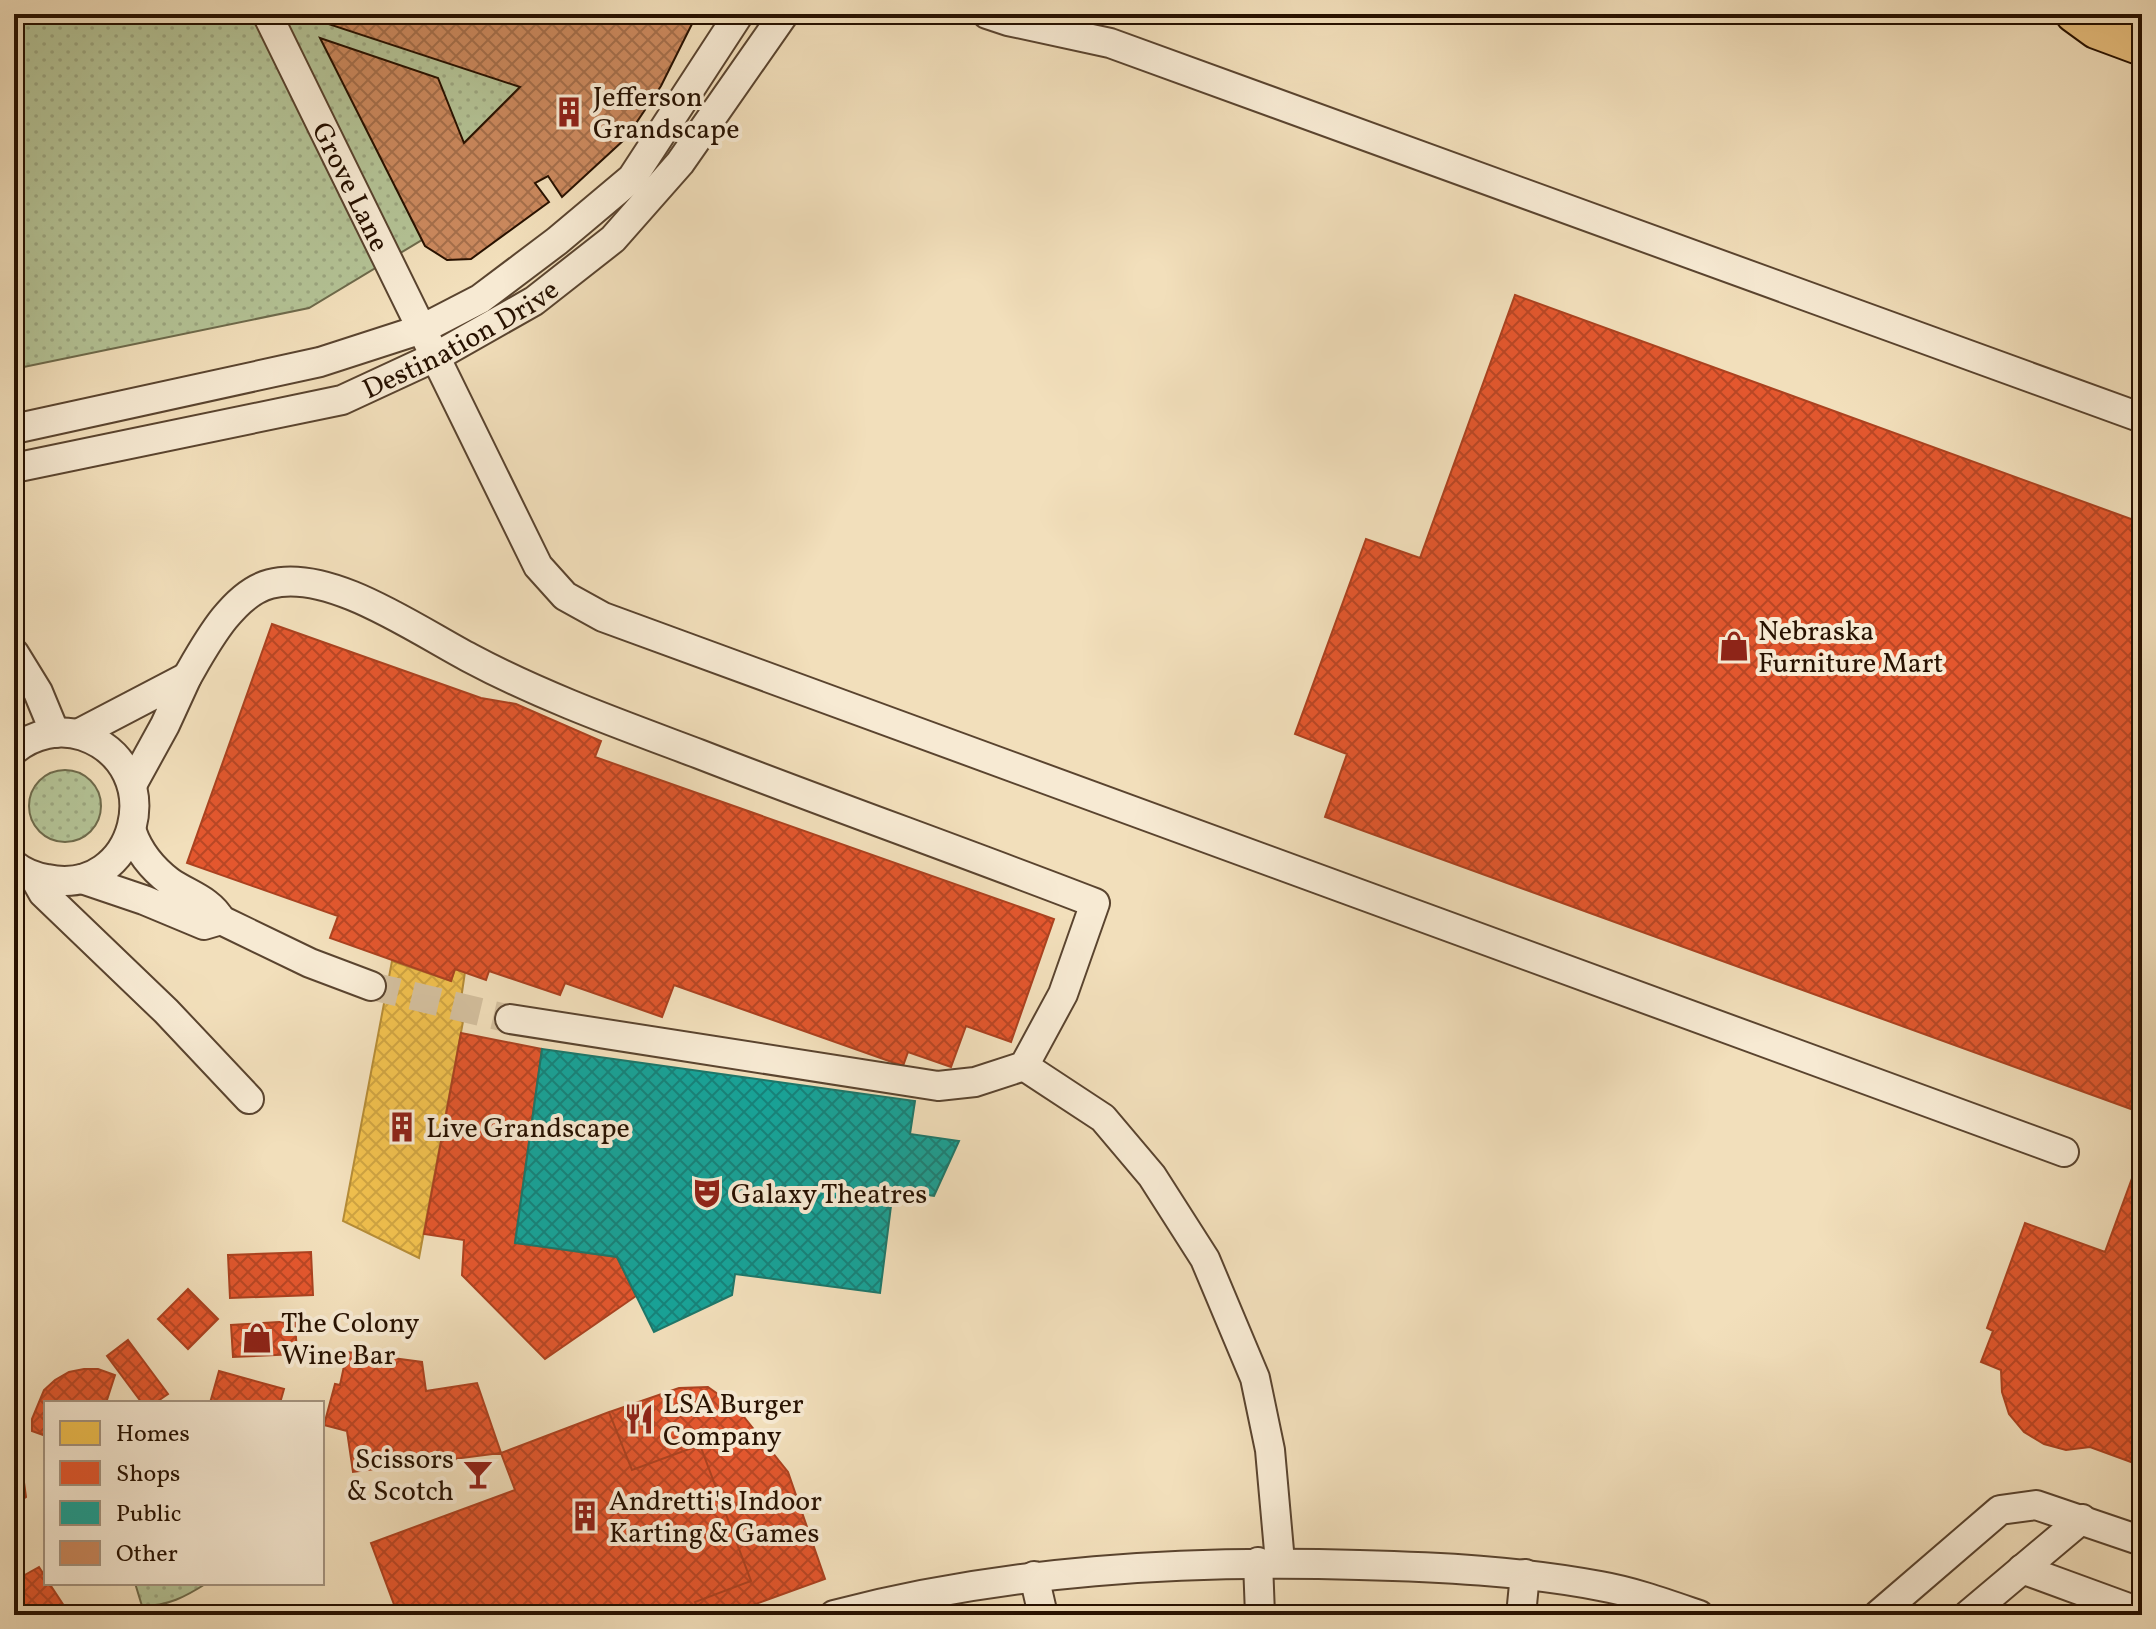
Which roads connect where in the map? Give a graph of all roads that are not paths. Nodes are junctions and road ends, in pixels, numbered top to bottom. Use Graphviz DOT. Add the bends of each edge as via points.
graph roads {
  1 [pos="267,14"];
  2 [pos="739,14"];
  3 [pos="784,14"];
  4 [pos="987,14"];
  5 [pos="2074,14"];
  6 [pos="2142,47"];
  7 [pos="422,329"];
  8 [pos="437,356"];
  9 [pos="2142,418"];
  10 [pos="14,429"];
  11 [pos="14,468"];
  12 [pos="14,653"];
  13 [pos="187,677"];
  14 [pos="66,734"];
  15 [pos="14,750"];
  16 [pos="132,785"];
  17 [pos="132,832"];
  18 [pos="24,871"];
  19 [pos="82,879"];
  20 [pos="221,920"];
  21 [pos="371,986"];
  22 [pos="510,1019"];
  23 [pos="1024,1066"];
  24 [pos="249,1099"];
  25 [pos="2064,1152"];
  26 [pos="2082,1519"];
  27 [pos="2142,1541"];
  28 [pos="1269,1562"];
  29 [pos="2022,1569"];
  30 [pos="1525,1574"];
  31 [pos="1034,1576"];
  32 [pos="2142,1613"];
  33 [pos="834,1615"];
  34 [pos="1043,1615"];
  35 [pos="1260,1615"];
  36 [pos="1521,1615"];
  37 [pos="1699,1615"];
  38 [pos="1878,1615"];
  39 [pos="1968,1615"];
  1 -- 7 [label="street, Grove Lane"];
  2 -- 7 [label="street, Destination Drive" via="632,178 480,299"];
  3 -- 8 [label="street, Destination Drive" via="680,163 613,239 534,301"];
  4 -- 9 [label="street" via="1110,43"];
  5 -- 6 [label="main road" via="2096,30"];
  7 -- 8 [label="street, Grove Lane"];
  7 -- 10 [label="street, Destination Drive" via="320,362"];
  8 -- 11 [label="street, Destination Drive" via="342,400"];
  8 -- 25 [label="street, Grove Lane" via="538,566 565,596 603,617"];
  12 -- 14 [label="street"];
  13 -- 14 [label="street" via="124,712"];
  13 -- 16 [label="street"];
  13 -- 23 [label="street" via="222,621 246,597 270,584 346,591 473,660 598,716 1095,903 1063,994"];
  14 -- 15 [label="street" via="35,737"];
  14 -- 16 [label="street" via="96,741 112,752"];
  16 -- 17 [label="street"];
  17 -- 19 [label="street" via="112,861"];
  17 -- 20 [label="street" via="139,851 169,881 214,907"];
  18 -- 19 [label="street" via="58,882"];
  18 -- 24 [label="street"];
  19 -- 20 [label="street" via="204,925"];
  20 -- 21 [label="street"];
  22 -- 23 [label="street" via="938,1086 975,1082"];
  23 -- 28 [label="street" via="1103,1118 1152,1176 1205,1259 1255,1378 1270,1450"];
  26 -- 27 [label="street"];
  26 -- 29 [label="street"];
  26 -- 38 [label="street" via="2036,1505 2000,1510"];
  28 -- 30 [label="street"];
  28 -- 31 [label="street"];
  28 -- 35 [label="street"];
  29 -- 32 [label="street"];
  29 -- 39 [label="street"];
  30 -- 36 [label="street"];
  30 -- 37 [label="street" via="1603,1586"];
  31 -- 33 [label="street" via="894,1599"];
  31 -- 34 [label="street"];
}
